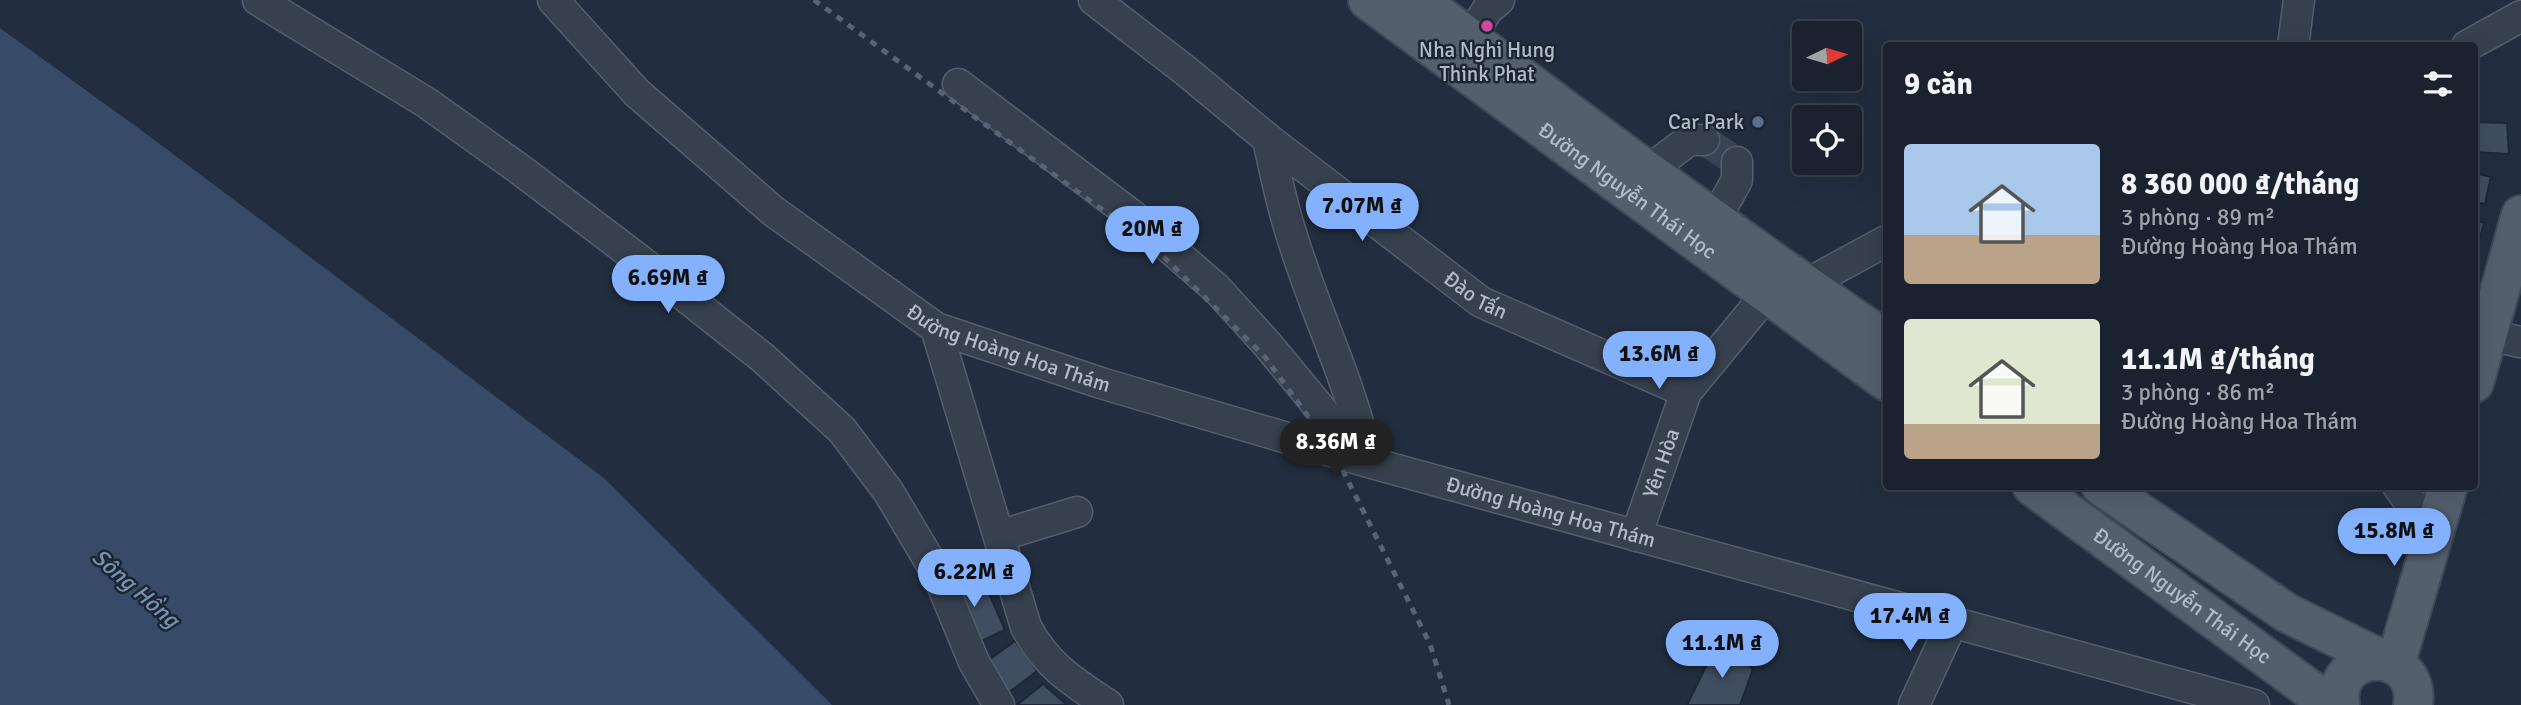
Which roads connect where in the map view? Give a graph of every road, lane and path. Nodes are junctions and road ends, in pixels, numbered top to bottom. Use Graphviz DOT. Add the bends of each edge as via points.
graph roads {
  1 [pos="258,0"];
  2 [pos="553,0"];
  3 [pos="1094,0"];
  4 [pos="1368,0"];
  5 [pos="1419,0"];
  6 [pos="1499,0"];
  7 [pos="2299,0"];
  8 [pos="2521,16"];
  9 [pos="2294,42"];
  10 [pos="2474,42"];
  11 [pos="1461,50"];
  12 [pos="958,84"];
  13 [pos="1268,139"];
  14 [pos="1704,140"];
  15 [pos="1737,162"];
  16 [pos="1648,171"];
  17 [pos="2521,215"];
  18 [pos="1716,218"];
  19 [pos="1883,243"];
  20 [pos="1805,285"];
  21 [pos="1767,294"];
  22 [pos="936,328"];
  23 [pos="1883,338"];
  24 [pos="2504,339"];
  25 [pos="2478,377"];
  26 [pos="1883,379"];
  27 [pos="1686,392"];
  28 [pos="1357,459"];
  29 [pos="2037,490"];
  30 [pos="2107,490"];
  31 [pos="2401,490"];
  32 [pos="2447,490"];
  33 [pos="1077,512"];
  34 [pos="2438,527"];
  35 [pos="999,536"];
  36 [pos="1636,536"];
  37 [pos="1952,623"];
  38 [pos="2406,683"];
  39 [pos="999,705"];
  40 [pos="1108,705"];
  41 [pos="1914,705"];
  42 [pos="2254,705"];
  43 [pos="2331,705"];
  44 [pos="2340,705"];
  1 -- 39 [label="street" via="427,103 518,168 762,358 842,430 888,491 938,575 974,662"];
  2 -- 22 [label="street, Đường Hoàng Hoa Thám" via="637,93 774,211"];
  3 -- 13 [label="street, Đào Tấn"];
  4 -- 11 [label="main road, Đường Nguyễn Thái Học"];
  5 -- 11 [label="main road, Đường Nguyễn Thái Học"];
  6 -- 11 [label="street"];
  7 -- 9 [label="street"];
  8 -- 10 [label="street"];
  11 -- 16 [label="main road, Đường Nguyễn Thái Học"];
  11 -- 21 [label="main road, Đường Nguyễn Thái Học"];
  12 -- 28 [label="street" via="1133,216 1217,289 1329,419"];
  13 -- 27 [label="street, Đào Tấn" via="1482,302"];
  13 -- 28 [label="street" via="1291,234 1360,425"];
  14 -- 16 [label="street" via="1689,140"];
  15 -- 18 [label="street" via="1737,180"];
  16 -- 18 [label="main road, Đường Nguyễn Thái Học"];
  17 -- 24 [label="main road"];
  18 -- 20 [label="main road, Đường Nguyễn Thái Học"];
  19 -- 20 [label="street"];
  20 -- 23 [label="main road, Đường Nguyễn Thái Học"];
  21 -- 26 [label="main road, Đường Nguyễn Thái Học"];
  21 -- 27 [label="street, Yên Hòa"];
  22 -- 28 [label="street, Đường Hoàng Hoa Thám"];
  22 -- 35 [label="street"];
  24 -- 25 [label="main road"];
  27 -- 36 [label="street, Yên Hòa"];
  28 -- 36 [label="street, Đường Hoàng Hoa Thám"];
  29 -- 43 [label="main road, Đường Nguyễn Thái Học"];
  30 -- 38 [label="main road, Đường Nguyễn Thái Học" via="2287,613"];
  31 -- 34 [label="street"];
  32 -- 34 [label="main road"];
  33 -- 35 [label="street"];
  34 -- 38 [label="main road"];
  35 -- 40 [label="street" via="1035,643 1056,669"];
  36 -- 37 [label="street, Đường Hoàng Hoa Thám"];
  37 -- 41 [label="street"];
  37 -- 42 [label="street, Đường Hoàng Hoa Thám"];
  38 -- 44 [label="main road" via="2367,661 2351,670 2342,685"];
}
